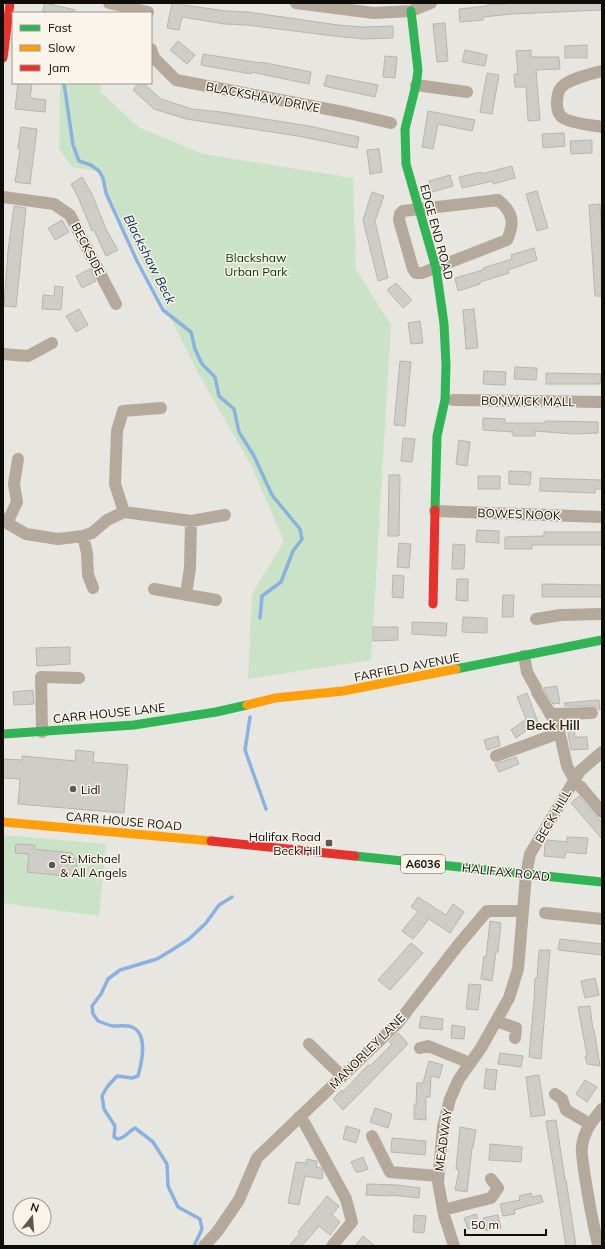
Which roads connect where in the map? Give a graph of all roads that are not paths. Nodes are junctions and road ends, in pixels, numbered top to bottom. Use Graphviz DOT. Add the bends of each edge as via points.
graph roads {
  1 [pos="10,3"];
  2 [pos="109,3"];
  3 [pos="296,3"];
  4 [pos="431,3"];
  5 [pos="411,11"];
  6 [pos="144,12"];
  7 [pos="152,52"];
  8 [pos="3,58"];
  9 [pos="602,71"];
  10 [pos="416,85"];
  11 [pos="467,92"];
  12 [pos="391,123"];
  13 [pos="602,127"];
  14 [pos="3,197"];
  15 [pos="420,209"];
  16 [pos="436,268"];
  17 [pos="116,304"];
  18 [pos="52,343"];
  19 [pos="3,354"];
  20 [pos="454,400"];
  21 [pos="602,402"];
  22 [pos="162,408"];
  23 [pos="18,458"];
  24 [pos="435,511"];
  25 [pos="124,512"];
  26 [pos="225,515"];
  27 [pos="602,517"];
  28 [pos="5,521"];
  29 [pos="191,521"];
  30 [pos="83,536"];
  31 [pos="93,588"];
  32 [pos="154,590"];
  33 [pos="186,595"];
  34 [pos="216,600"];
  35 [pos="433,604"];
  36 [pos="602,614"];
  37 [pos="536,619"];
  38 [pos="602,640"];
  39 [pos="524,656"];
  40 [pos="79,678"];
  41 [pos="216,712"];
  42 [pos="592,713"];
  43 [pos="550,714"];
  44 [pos="42,732"];
  45 [pos="559,733"];
  46 [pos="3,734"];
  47 [pos="602,752"];
  48 [pos="496,756"];
  49 [pos="577,783"];
  50 [pos="602,812"];
  51 [pos="3,822"];
  52 [pos="243,844"];
  53 [pos="526,875"];
  54 [pos="602,882"];
  55 [pos="523,912"];
  56 [pos="545,914"];
  57 [pos="602,919"];
  58 [pos="496,1021"];
  59 [pos="515,1038"];
  60 [pos="309,1044"];
  61 [pos="420,1048"];
  62 [pos="470,1063"];
  63 [pos="342,1076"];
  64 [pos="555,1094"];
  65 [pos="602,1109"];
  66 [pos="299,1117"];
  67 [pos="590,1124"];
  68 [pos="372,1136"];
  69 [pos="438,1176"];
  70 [pos="490,1179"];
  71 [pos="443,1210"];
  72 [pos="204,1246"];
  73 [pos="332,1246"];
  74 [pos="454,1246"];
  75 [pos="599,1246"];
  1 -- 8 [label="main road"];
  2 -- 6 [label="street"];
  3 -- 5 [label="street" via="374,13"];
  4 -- 5 [label="street"];
  5 -- 10 [label="main road, EDGE END ROAD" via="418,70"];
  7 -- 12 [label="street, BLACKSHAW DRIVE" via="154,58 176,80"];
  9 -- 13 [label="street" via="564,84 558,94 557,109 560,116 566,120"];
  10 -- 11 [label="street"];
  10 -- 15 [label="main road, EDGE END ROAD" via="405,129 406,164"];
  14 -- 17 [label="street, BECKSIDE" via="54,204 70,214"];
  15 -- 16 [label="main road, EDGE END ROAD"];
  15 -- 16 [label="street" via="403,211 399,220 416,273"];
  15 -- 16 [label="street" via="498,200 508,208 512,220 512,229 507,240"];
  16 -- 24 [label="main road, EDGE END ROAD" via="444,324 446,365 445,400 437,436"];
  18 -- 19 [label="street" via="28,356"];
  20 -- 21 [label="street, BONWICK MALL"];
  22 -- 25 [label="street" via="123,411 117,431 115,484"];
  23 -- 28 [label="street" via="14,484 17,502"];
  24 -- 27 [label="street, BOWES NOOK"];
  24 -- 35 [label="main road, EDGE END ROAD"];
  25 -- 29 [label="street"];
  25 -- 30 [label="street"];
  26 -- 29 [label="street"];
  28 -- 30 [label="street" via="26,534 58,539"];
  29 -- 33 [label="street" via="190,568"];
  30 -- 31 [label="street" via="88,575"];
  32 -- 33 [label="street"];
  33 -- 34 [label="street"];
  36 -- 37 [label="street" via="562,615"];
  38 -- 39 [label="main road, FARFIELD AVENUE"];
  39 -- 41 [label="main road, FARFIELD AVENUE" via="343,691 275,698"];
  39 -- 43 [label="street, BECK HILL" via="526,672"];
  40 -- 44 [label="street" via="41,677"];
  41 -- 44 [label="main road, CARR HOUSE LANE" via="134,725"];
  42 -- 43 [label="street"];
  43 -- 45 [label="street, BECK HILL" via="558,726"];
  44 -- 46 [label="main road, CARR HOUSE LANE"];
  45 -- 48 [label="street"];
  45 -- 49 [label="street, BECK HILL" via="567,766"];
  47 -- 49 [label="street" via="580,771"];
  49 -- 50 [label="street"];
  49 -- 53 [label="street, BECK HILL" via="530,854"];
  51 -- 52 [label="main road, CARR HOUSE ROAD / A6036"];
  52 -- 53 [label="main road, HALIFAX ROAD / A6036"];
  53 -- 54 [label="main road, HALIFAX ROAD / A6036"];
  53 -- 55 [label="street, MEADWAY"];
  55 -- 58 [label="street, MEADWAY" via="518,970 509,998"];
  55 -- 63 [label="street, MANORLEY LANE" via="487,912 397,1024"];
  56 -- 57 [label="street"];
  58 -- 59 [label="street" via="516,1028"];
  58 -- 62 [label="street, MEADWAY"];
  60 -- 63 [label="street"];
  61 -- 62 [label="street" via="428,1046"];
  62 -- 69 [label="street, MEADWAY" via="450,1099 443,1127"];
  63 -- 66 [label="street, MANORLEY LANE"];
  64 -- 67 [label="street" via="562,1099 566,1110"];
  65 -- 67 [label="street"];
  66 -- 72 [label="street, MANORLEY LANE" via="257,1158 239,1200 228,1218"];
  66 -- 73 [label="street" via="346,1199 352,1222"];
  67 -- 75 [label="street" via="581,1147"];
  68 -- 69 [label="street" via="390,1172"];
  69 -- 71 [label="street, MEADWAY"];
  70 -- 71 [label="street" via="498,1188 491,1198"];
  71 -- 74 [label="street, MEADWAY"];
}
